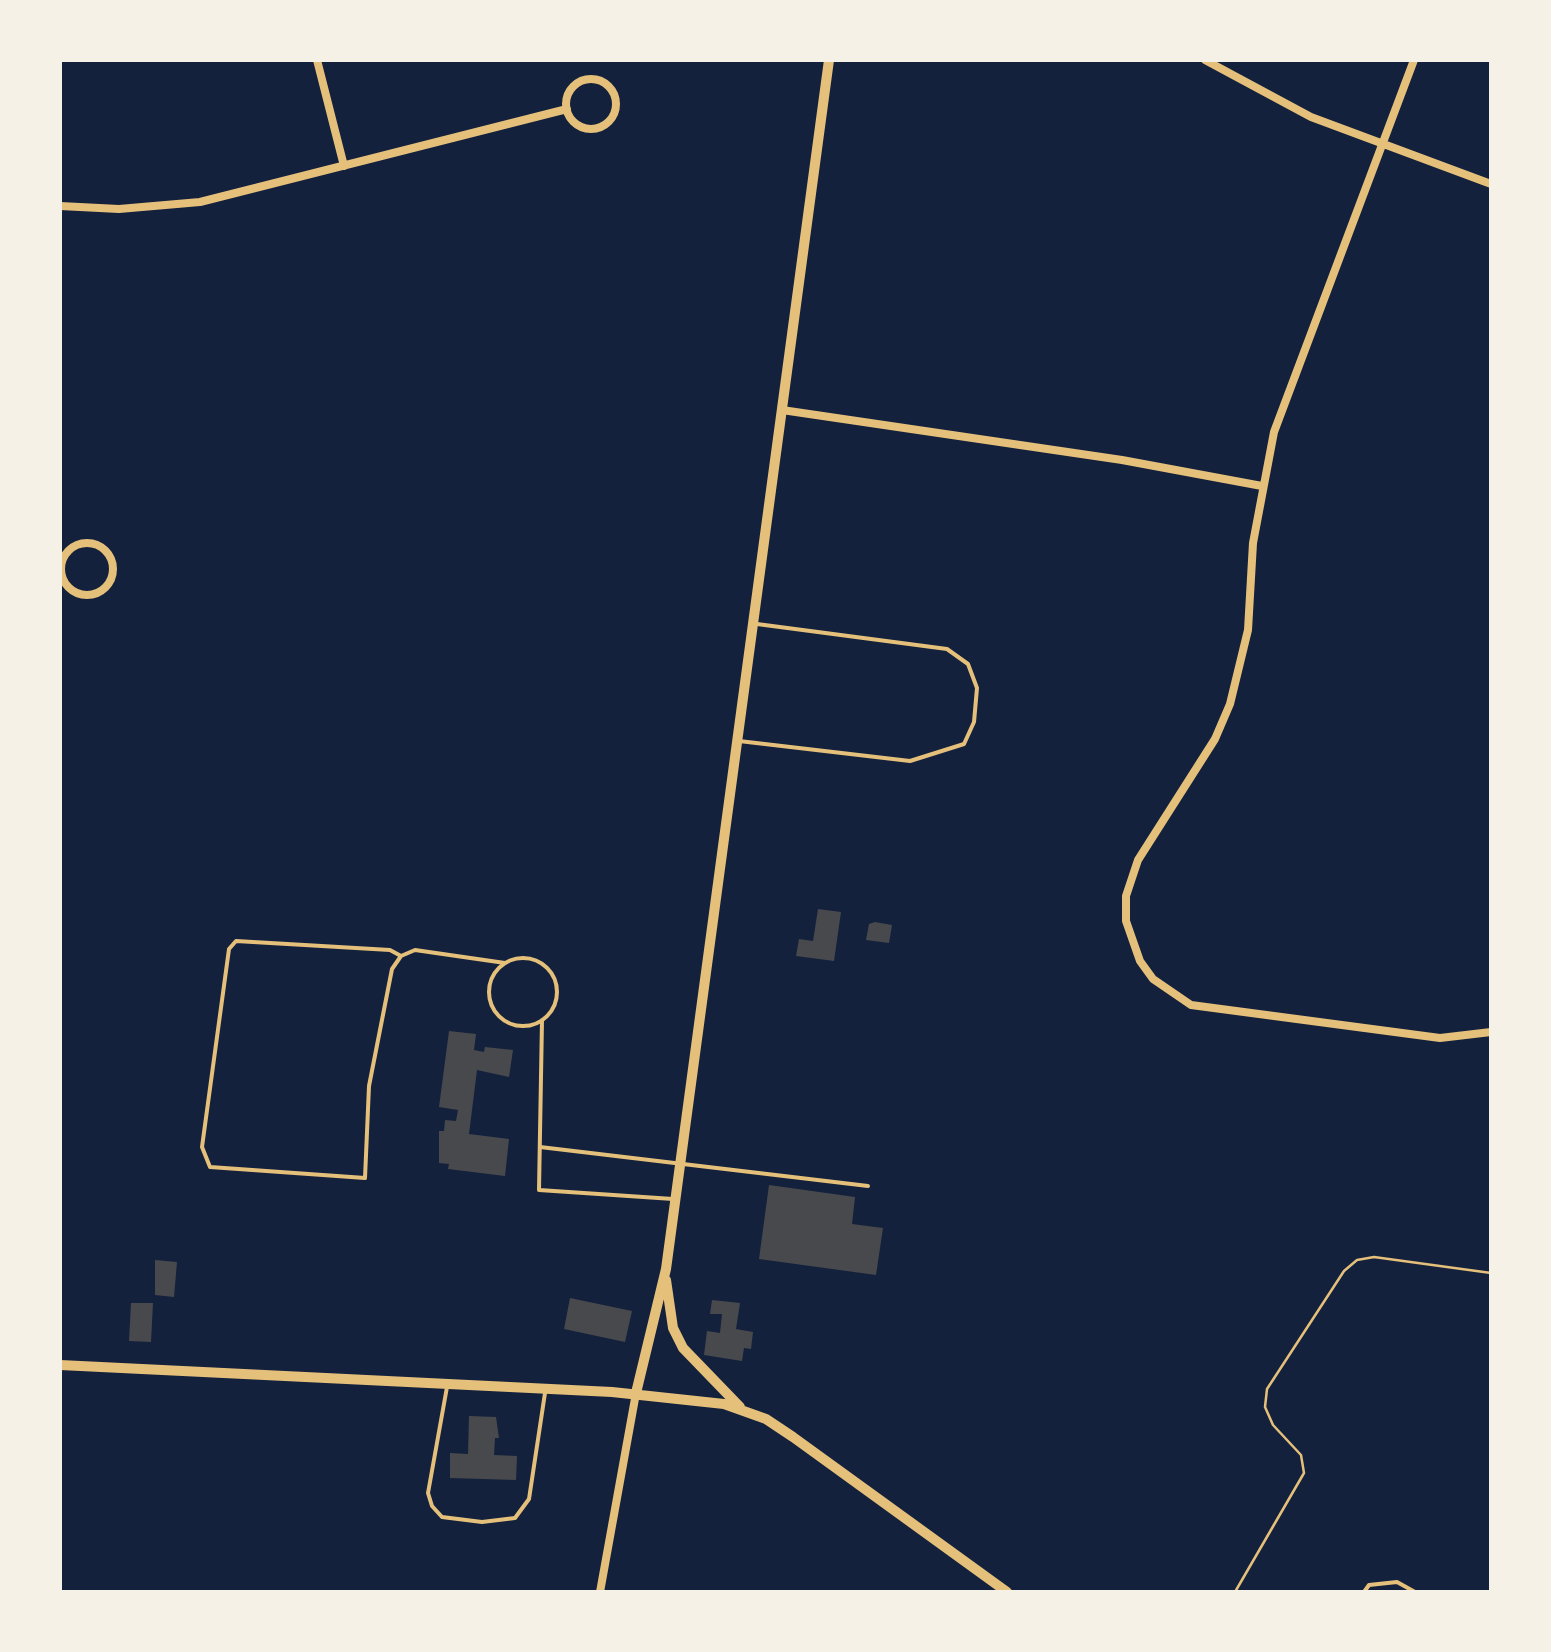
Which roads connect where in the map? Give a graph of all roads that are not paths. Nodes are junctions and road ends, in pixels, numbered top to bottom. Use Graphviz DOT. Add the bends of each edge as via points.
graph roads {
  1 [pos="317,60"];
  2 [pos="829,60"];
  3 [pos="1205,60"];
  4 [pos="1414,60"];
  5 [pos="566,110"];
  6 [pos="1380,146"];
  7 [pos="344,166"];
  8 [pos="1491,184"];
  9 [pos="60,206"];
  10 [pos="782,410"];
  11 [pos="1262,486"];
  12 [pos="70,590"];
  13 [pos="60,602"];
  14 [pos="753,623"];
  15 [pos="736,741"];
  16 [pos="401,956"];
  17 [pos="505,963"];
  18 [pos="542,1020"];
  19 [pos="1491,1032"];
  20 [pos="540,1147"];
  21 [pos="678,1162"];
  22 [pos="868,1186"];
  23 [pos="673,1199"];
  24 [pos="666,1269"];
  25 [pos="60,1365"];
  26 [pos="447,1384"];
  27 [pos="546,1388"];
  28 [pos="636,1393"];
  29 [pos="742,1408"];
  30 [pos="600,1592"];
  31 [pos="1007,1592"];
  32 [pos="1364,1592"];
  33 [pos="1414,1592"];
  1 -- 7 [label="street"];
  2 -- 10 [label="street"];
  3 -- 6 [label="street"];
  4 -- 6 [label="street"];
  5 -- 5 [label="street" via="578,126 590,129 609,122 616,103 607,85 590,80 574,86"];
  5 -- 7 [label="street"];
  6 -- 8 [label="street"];
  6 -- 11 [label="street" via="1289,384"];
  7 -- 9 [label="street" via="200,202"];
  10 -- 11 [label="street"];
  10 -- 14 [label="street"];
  11 -- 19 [label="street" via="1241,668 1214,739 1130,876 1131,942 1153,979 1210,1010 1440,1038"];
  12 -- 12 [label="street" via="92,595 106,587 113,563 102,547 80,543 63,556 60,573"];
  12 -- 13 [label="street"];
  14 -- 15 [label="street"];
  14 -- 15 [label="lane" via="948,649 968,664 977,688 974,722 964,744 910,761"];
  15 -- 21 [label="street"];
  16 -- 16 [label="lane" via="236,941 228,949 202,1147 210,1167 365,1178 369,1086 388,980"];
  16 -- 17 [label="lane" via="414,950"];
  17 -- 18 [label="lane" via="528,958 548,969 557,990"];
  17 -- 18 [label="lane" via="489,990 494,1010 511,1024"];
  18 -- 20 [label="lane"];
  20 -- 21 [label="lane"];
  20 -- 23 [label="lane" via="540,1190"];
  21 -- 22 [label="lane"];
  21 -- 23 [label="street"];
  23 -- 24 [label="street"];
  24 -- 28 [label="street"];
  24 -- 29 [label="street" via="668,1305 682,1348"];
  25 -- 26 [label="street"];
  26 -- 27 [label="street"];
  26 -- 27 [label="lane" via="428,1492 442,1516 482,1522 515,1518 529,1499"];
  27 -- 28 [label="street"];
  28 -- 29 [label="street"];
  28 -- 30 [label="street"];
  29 -- 31 [label="street" via="793,1436"];
  32 -- 33 [label="lane" via="1369,1585 1397,1582"];
}
